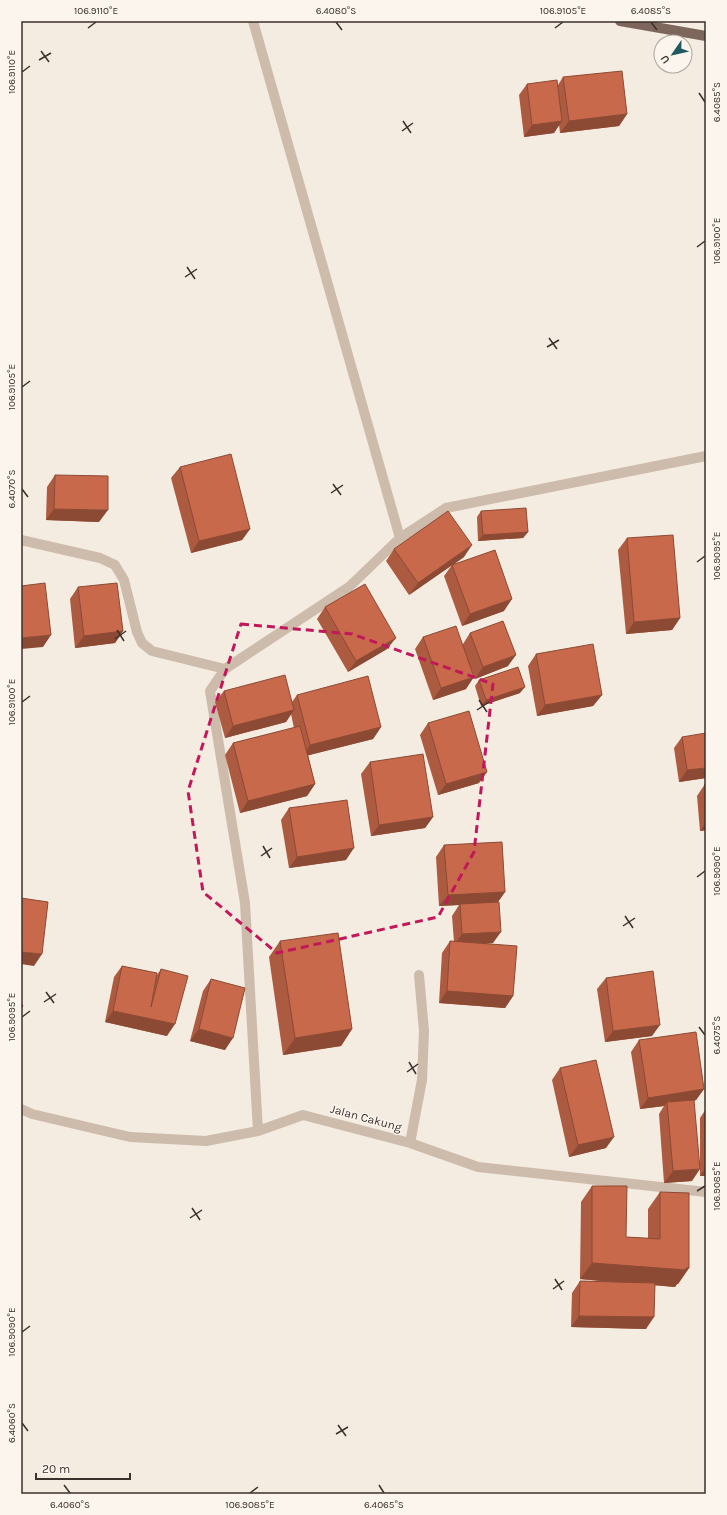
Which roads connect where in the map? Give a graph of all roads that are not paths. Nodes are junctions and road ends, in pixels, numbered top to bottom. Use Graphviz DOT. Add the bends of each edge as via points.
graph roads {
  1 [pos="253,21"];
  2 [pos="620,21"];
  3 [pos="706,36"];
  4 [pos="706,456"];
  5 [pos="400,538"];
  6 [pos="21,540"];
  7 [pos="225,669"];
  8 [pos="419,976"];
  9 [pos="21,1109"];
  10 [pos="258,1131"];
  11 [pos="410,1143"];
  12 [pos="706,1192"];
  1 -- 5 [label="street"];
  2 -- 3 [label="main road"];
  4 -- 5 [label="street" via="446,508"];
  5 -- 7 [label="street" via="349,587"];
  6 -- 7 [label="street" via="100,558 115,565 124,580 142,643 152,651"];
  7 -- 10 [label="street" via="210,691 245,903"];
  8 -- 11 [label="street" via="424,1031 422,1080"];
  9 -- 10 [label="street, Jalan Cakung" via="32,1114 130,1137 206,1141"];
  10 -- 11 [label="street, Jalan Cakung" via="303,1115"];
  11 -- 12 [label="street, Jalan Cakung" via="478,1167"];
}
